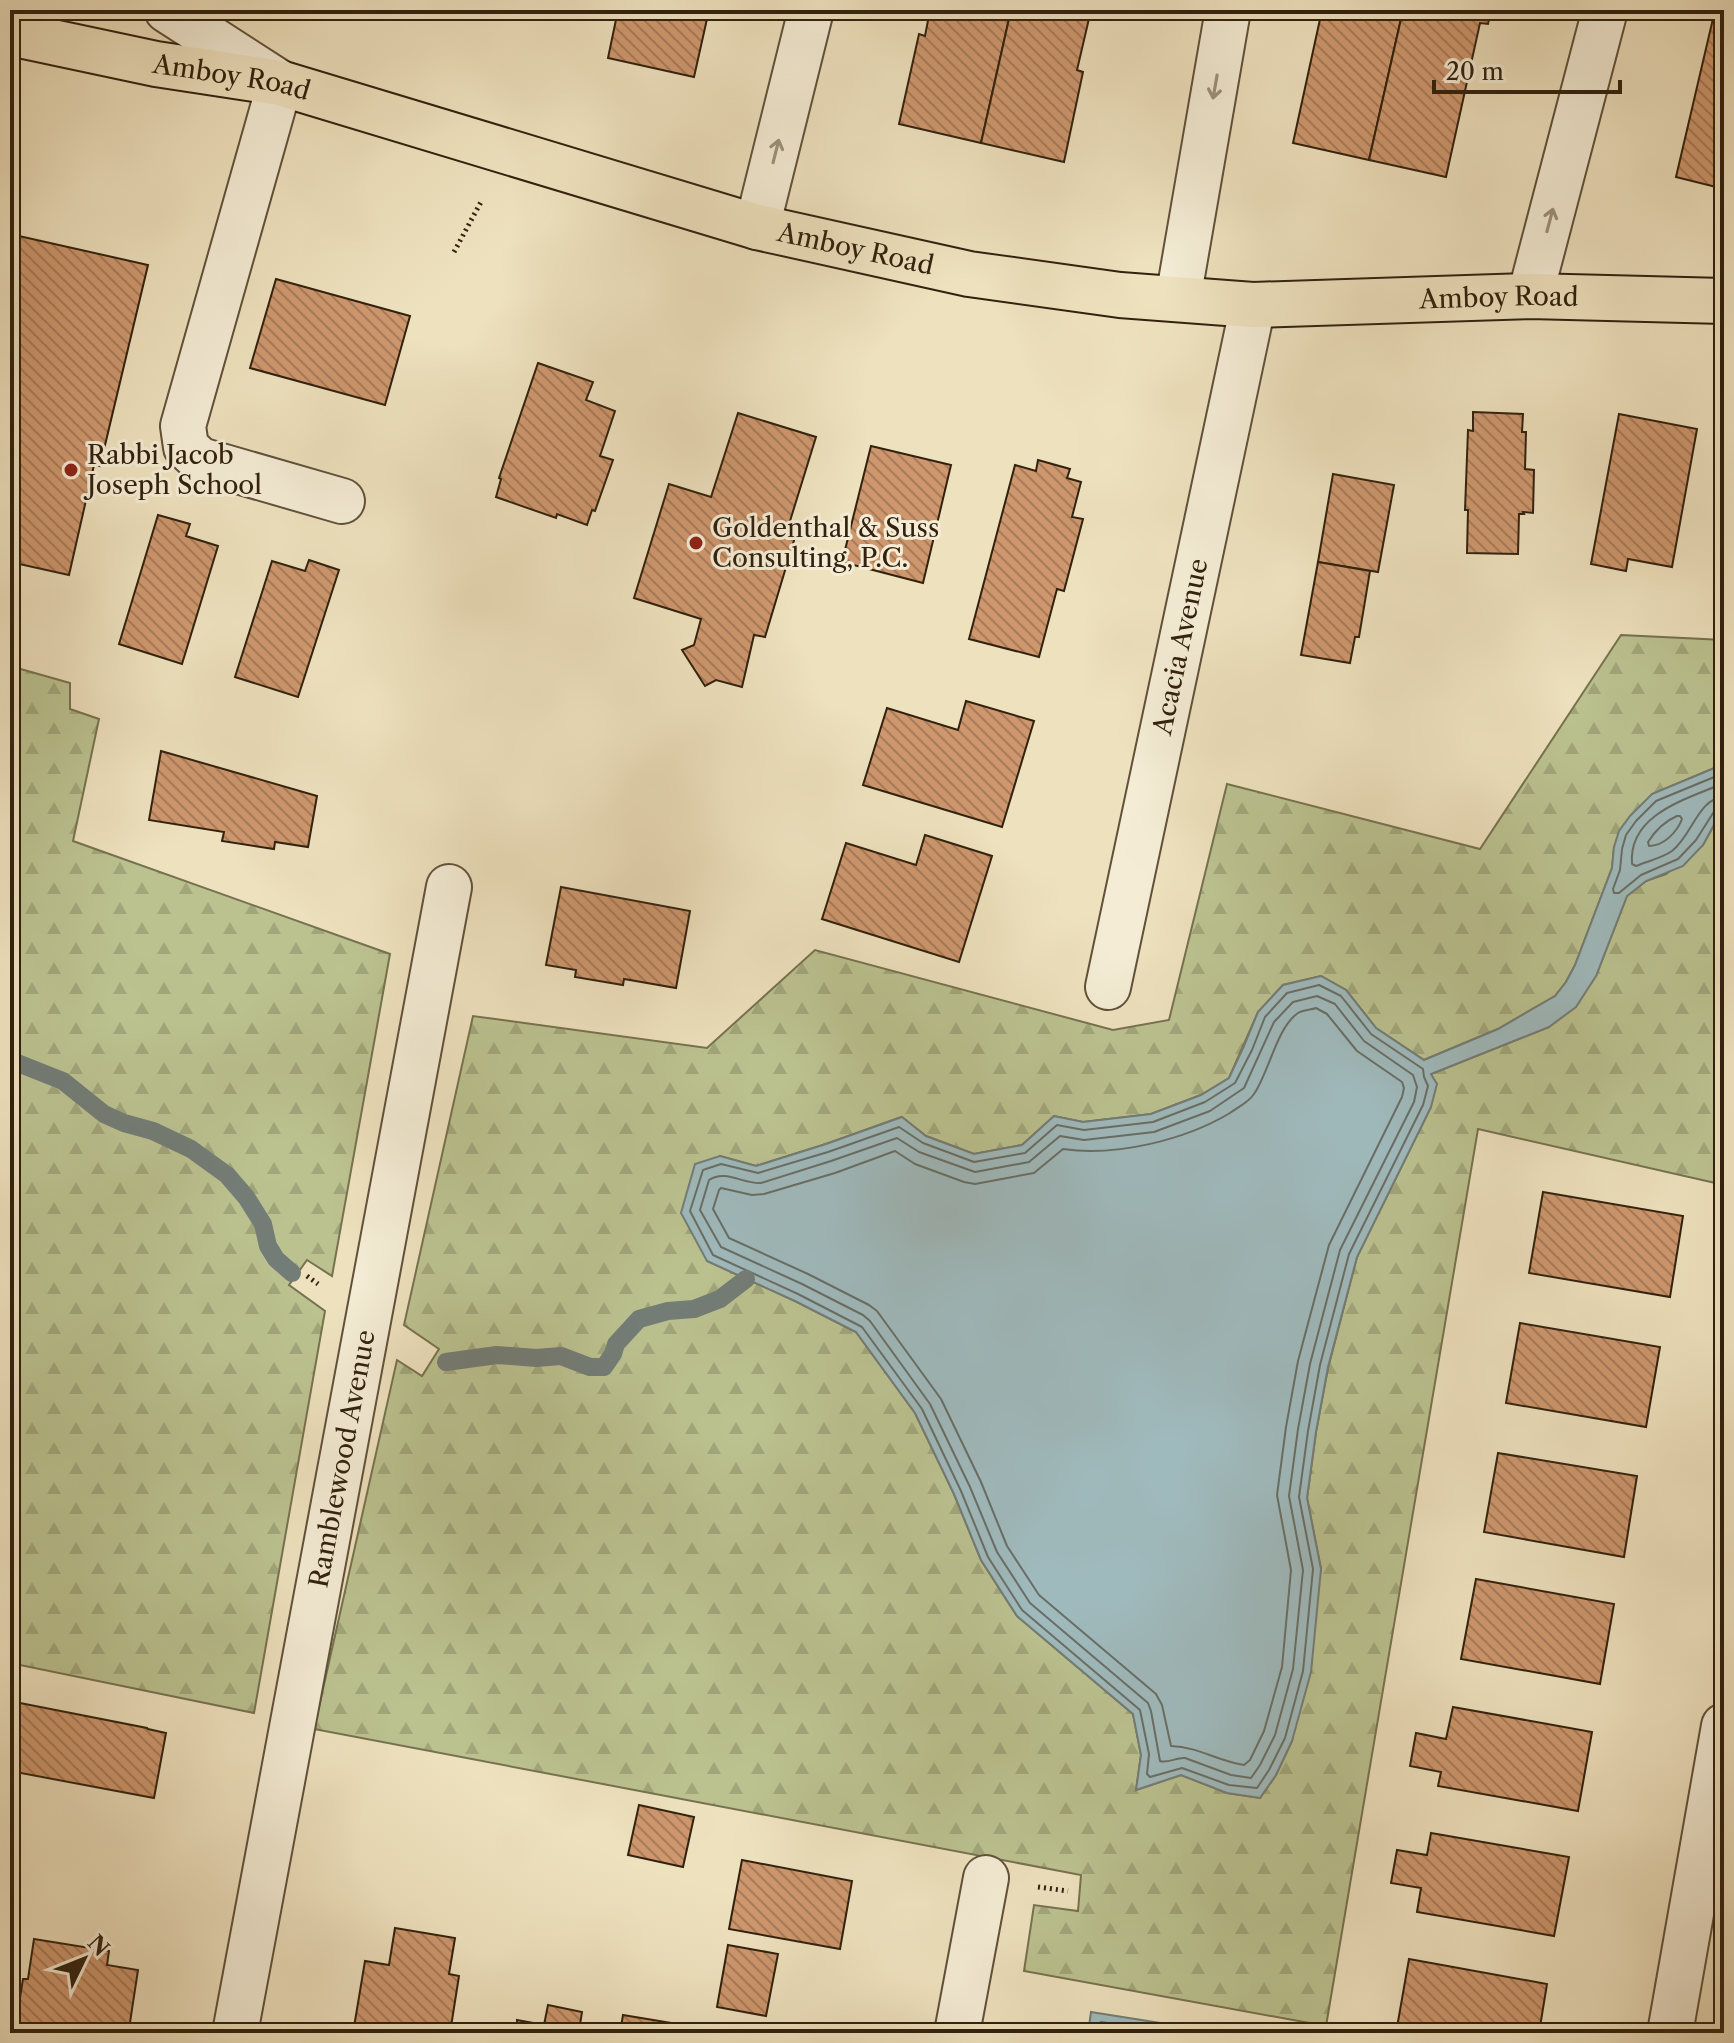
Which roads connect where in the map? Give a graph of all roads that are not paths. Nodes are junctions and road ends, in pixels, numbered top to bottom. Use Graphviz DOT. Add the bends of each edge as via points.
graph roads {
  1 [pos="167,10"];
  2 [pos="811,10"];
  3 [pos="1228,10"];
  4 [pos="1605,10"];
  5 [pos="10,33"];
  6 [pos="280,83"];
  7 [pos="757,227"];
  8 [pos="1530,296"];
  9 [pos="1178,299"];
  10 [pos="1724,301"];
  11 [pos="1253,305"];
  12 [pos="342,501"];
  13 [pos="449,887"];
  14 [pos="1108,987"];
  15 [pos="1724,1726"];
  16 [pos="986,1878"];
  17 [pos="235,2033"];
  18 [pos="957,2033"];
  19 [pos="1670,2033"];
  1 -- 6 [label="street"];
  7 -- 2 [label="street, one-way"];
  3 -- 9 [label="street, one-way"];
  8 -- 4 [label="street, one-way"];
  5 -- 6 [label="main road, Amboy Road"];
  6 -- 7 [label="main road, Amboy Road"];
  6 -- 12 [label="street" via="183,426 186,447 200,460"];
  7 -- 9 [label="main road, Amboy Road" via="969,274"];
  8 -- 10 [label="main road, Amboy Road"];
  8 -- 11 [label="main road, Amboy Road"];
  9 -- 11 [label="main road, Amboy Road"];
  11 -- 14 [label="street, Acacia Avenue"];
  13 -- 17 [label="street, Ramblewood Avenue"];
  15 -- 19 [label="street"];
  16 -- 18 [label="street"];
}
